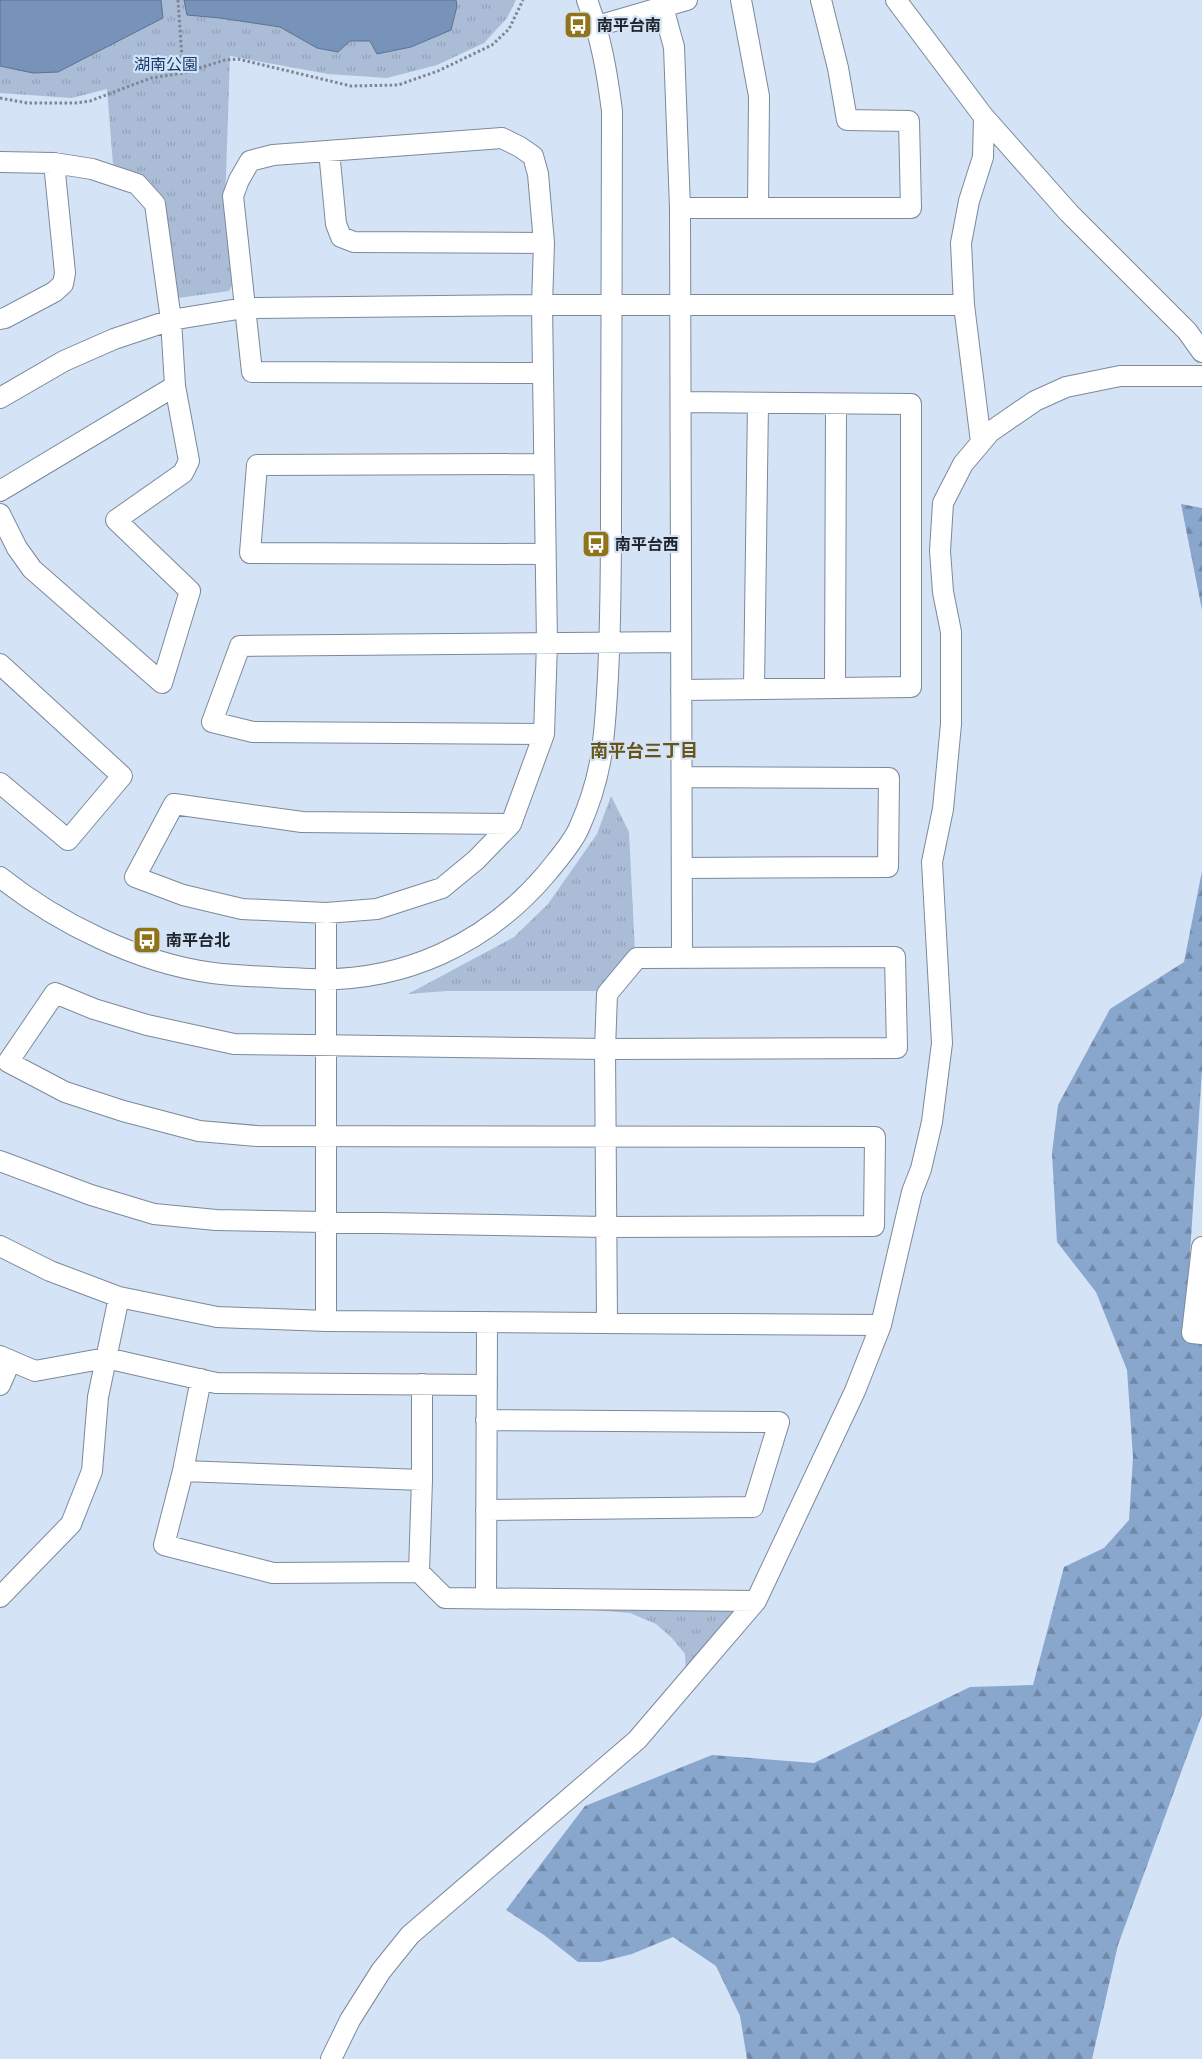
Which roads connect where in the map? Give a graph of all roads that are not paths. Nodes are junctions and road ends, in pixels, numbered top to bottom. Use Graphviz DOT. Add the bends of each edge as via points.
graph roads {
  1 [pos="587,0"];
  2 [pos="687,0"];
  3 [pos="741,0"];
  4 [pos="821,0"];
  5 [pos="896,0"];
  6 [pos="662,3"];
  7 [pos="597,26"];
  8 [pos="984,117"];
  9 [pos="329,151"];
  10 [pos="0,162"];
  11 [pos="54,163"];
  12 [pos="680,208"];
  13 [pos="758,208"];
  14 [pos="544,244"];
  15 [pos="542,305"];
  16 [pos="612,305"];
  17 [pos="680,305"];
  18 [pos="964,305"];
  19 [pos="244,308"];
  20 [pos="0,319"];
  21 [pos="171,320"];
  22 [pos="1202,352"];
  23 [pos="543,372"];
  24 [pos="1202,376"];
  25 [pos="175,386"];
  26 [pos="0,398"];
  27 [pos="681,402"];
  28 [pos="758,403"];
  29 [pos="836,404"];
  30 [pos="981,442"];
  31 [pos="544,464"];
  32 [pos="0,491"];
  33 [pos="0,514"];
  34 [pos="545,554"];
  35 [pos="610,642"];
  36 [pos="681,642"];
  37 [pos="547,643"];
  38 [pos="0,664"];
  39 [pos="835,688"];
  40 [pos="754,689"];
  41 [pos="682,690"];
  42 [pos="544,734"];
  43 [pos="682,776"];
  44 [pos="0,783"];
  45 [pos="511,824"];
  46 [pos="682,868"];
  47 [pos="0,877"];
  48 [pos="326,913"];
  49 [pos="682,958"];
  50 [pos="325,979"];
  51 [pos="325,1045"];
  52 [pos="605,1049"];
  53 [pos="325,1135"];
  54 [pos="606,1138"];
  55 [pos="0,1161"];
  56 [pos="326,1223"];
  57 [pos="606,1227"];
  58 [pos="0,1246"];
  59 [pos="1202,1247"];
  60 [pos="119,1297"];
  61 [pos="326,1321"];
  62 [pos="487,1322"];
  63 [pos="607,1322"];
  64 [pos="881,1325"];
  65 [pos="1202,1334"];
  66 [pos="106,1358"];
  67 [pos="5,1359"];
  68 [pos="201,1379"];
  69 [pos="422,1384"];
  70 [pos="0,1385"];
  71 [pos="487,1385"];
  72 [pos="486,1420"];
  73 [pos="183,1472"];
  74 [pos="422,1480"];
  75 [pos="486,1510"];
  76 [pos="419,1572"];
  77 [pos="0,1597"];
  78 [pos="486,1599"];
  79 [pos="756,1601"];
  80 [pos="331,2059"];
  1 -- 7 [label="street"];
  2 -- 6 [label="street"];
  3 -- 13 [label="street" via="758,96"];
  4 -- 13 [label="street" via="847,120 909,121 911,208"];
  5 -- 8 [label="street"];
  6 -- 7 [label="street"];
  6 -- 12 [label="street" via="674,47"];
  7 -- 16 [label="street" via="612,111"];
  8 -- 18 [label="street" via="983,157 969,201 961,243"];
  8 -- 22 [label="street" via="1069,213 1187,331"];
  9 -- 14 [label="street" via="336,224 341,237 354,242"];
  9 -- 14 [label="street" via="502,138 533,156 538,174"];
  9 -- 19 [label="street" via="273,155 250,161 239,180 234,196"];
  10 -- 11 [label="street"];
  11 -- 20 [label="street" via="66,273 54,292"];
  11 -- 21 [label="street" via="92,169 137,184 155,204"];
  12 -- 13 [label="street"];
  12 -- 17 [label="street"];
  14 -- 15 [label="street"];
  15 -- 16 [label="street"];
  15 -- 19 [label="street"];
  15 -- 23 [label="street"];
  16 -- 17 [label="street"];
  16 -- 35 [label="street"];
  17 -- 18 [label="street"];
  17 -- 27 [label="street"];
  18 -- 30 [label="street"];
  19 -- 21 [label="street"];
  19 -- 23 [label="street" via="252,372"];
  21 -- 25 [label="street"];
  21 -- 26 [label="street" via="114,339 64,361"];
  23 -- 31 [label="street"];
  24 -- 30 [label="street" via="1120,376 1066,387 1035,401 990,432"];
  25 -- 32 [label="street"];
  25 -- 33 [label="street" via="189,461 184,473 116,520 190,592 162,683 32,569"];
  27 -- 28 [label="street"];
  27 -- 36 [label="street"];
  28 -- 29 [label="street"];
  28 -- 40 [label="street"];
  29 -- 39 [label="street"];
  29 -- 39 [label="street" via="912,404 912,687"];
  30 -- 64 [label="street" via="963,464 943,503 940,551 943,592 951,632 951,724 943,809 932,862 942,1043 932,1122"];
  31 -- 34 [label="street"];
  31 -- 34 [label="street" via="257,465 250,553"];
  34 -- 37 [label="street"];
  35 -- 36 [label="street"];
  35 -- 37 [label="street"];
  35 -- 50 [label="street" via="600,770 578,832 532,891 504,917 470,940 431,959 392,971"];
  36 -- 41 [label="street"];
  37 -- 42 [label="street"];
  37 -- 42 [label="street" via="240,646 212,722 253,732"];
  38 -- 44 [label="street" via="122,776 68,840"];
  39 -- 40 [label="street"];
  40 -- 41 [label="street"];
  41 -- 43 [label="street"];
  42 -- 45 [label="street"];
  43 -- 46 [label="street"];
  43 -- 46 [label="street" via="889,778 888,867"];
  45 -- 48 [label="street" via="476,860 442,888 377,909"];
  45 -- 48 [label="street" via="302,822 174,804 135,878 183,895 242,909"];
  46 -- 49 [label="street"];
  47 -- 50 [label="street" via="92,935 172,965 211,973"];
  48 -- 50 [label="street"];
  49 -- 52 [label="street" via="637,958 607,994"];
  49 -- 52 [label="street" via="895,957 897,1048"];
  50 -- 51 [label="street"];
  51 -- 52 [label="street"];
  51 -- 53 [label="street"];
  51 -- 53 [label="street" via="234,1044 193,1037 94,1009 55,993 8,1062 66,1092 199,1131 256,1136"];
  52 -- 54 [label="street"];
  53 -- 54 [label="street"];
  53 -- 56 [label="street"];
  54 -- 57 [label="street"];
  54 -- 57 [label="street" via="875,1138 874,1226"];
  55 -- 56 [label="street" via="90,1195 154,1214 216,1220"];
  56 -- 57 [label="street"];
  56 -- 61 [label="street"];
  57 -- 63 [label="street"];
  58 -- 60 [label="street" via="50,1271"];
  59 -- 65 [label="street" via="1192,1333"];
  60 -- 61 [label="street" via="217,1317"];
  60 -- 66 [label="street"];
  61 -- 62 [label="street"];
  62 -- 63 [label="street"];
  62 -- 71 [label="street"];
  63 -- 64 [label="street"];
  64 -- 79 [label="street" via="855,1391"];
  66 -- 67 [label="street" via="35,1371"];
  66 -- 68 [label="street"];
  66 -- 77 [label="street" via="98,1397 92,1472 71,1524"];
  67 -- 70 [label="street"];
  68 -- 69 [label="street" via="216,1383"];
  68 -- 73 [label="street"];
  69 -- 71 [label="street"];
  69 -- 74 [label="street"];
  71 -- 72 [label="street"];
  72 -- 75 [label="street"];
  72 -- 75 [label="street" via="779,1422 753,1507"];
  73 -- 74 [label="street"];
  73 -- 76 [label="street" via="164,1545 273,1573"];
  74 -- 76 [label="street"];
  75 -- 78 [label="street"];
  76 -- 78 [label="street" via="445,1598"];
  78 -- 79 [label="street"];
  79 -- 80 [label="street" via="637,1740 410,1935 381,1970 350,2020"];
}
